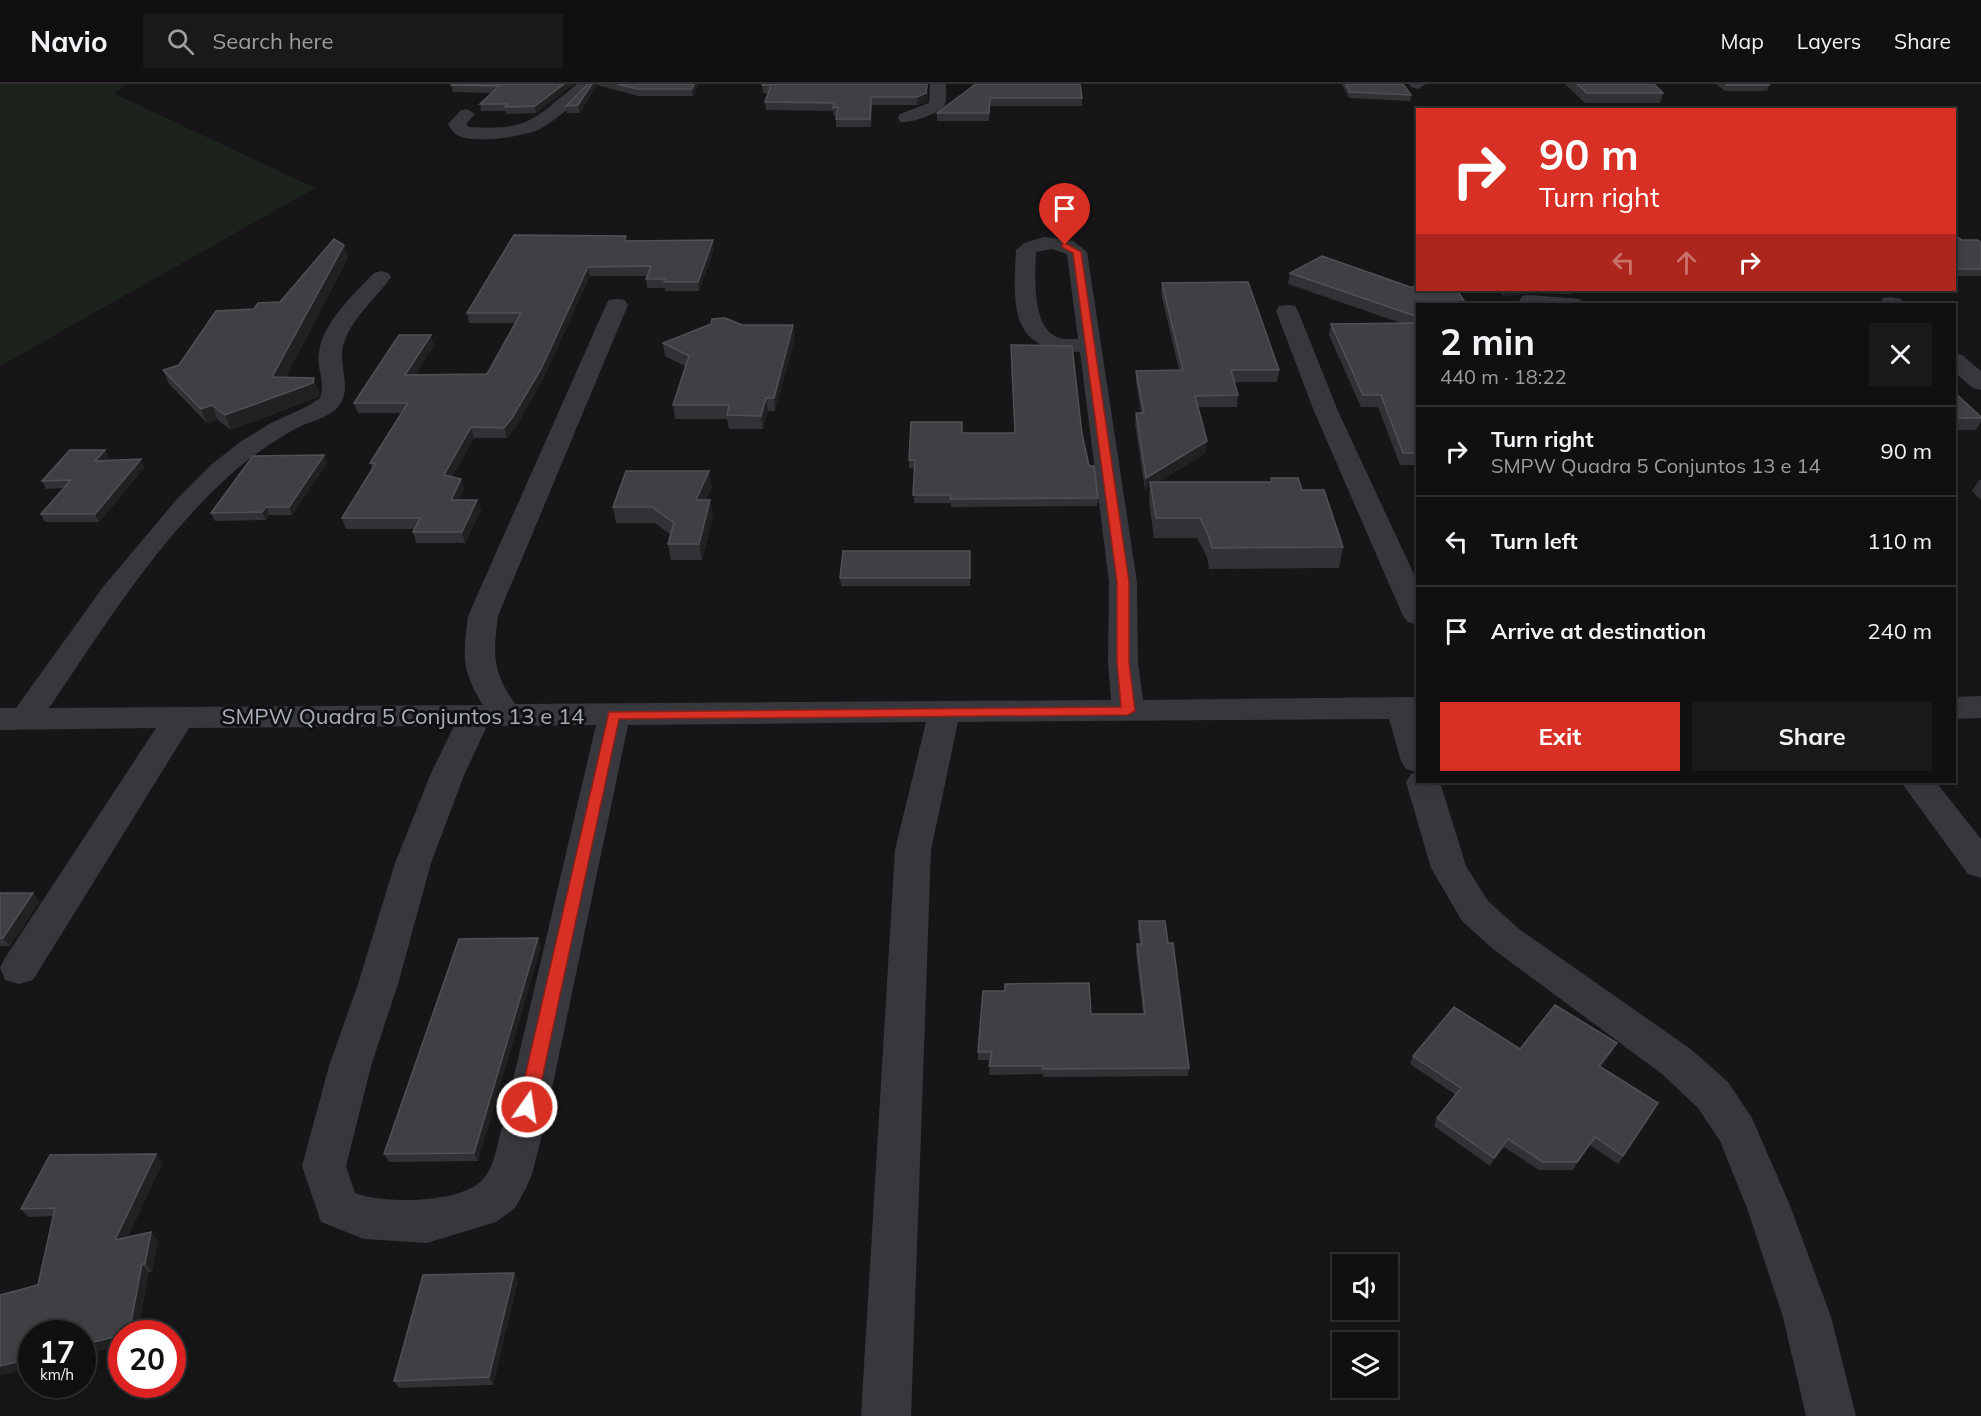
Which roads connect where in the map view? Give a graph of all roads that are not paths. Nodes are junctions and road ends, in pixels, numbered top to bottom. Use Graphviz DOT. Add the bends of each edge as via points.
graph roads {
  1 [pos="587,84"];
  2 [pos="938,84"];
  3 [pos="467,114"];
  4 [pos="906,118"];
  5 [pos="381,277"];
  6 [pos="1528,298"];
  7 [pos="1566,303"];
  8 [pos="617,305"];
  9 [pos="1287,311"];
  10 [pos="1090,346"];
  11 [pos="1956,362"];
  12 [pos="1981,383"];
  13 [pos="1416,612"];
  14 [pos="1981,707"];
  15 [pos="1410,708"];
  16 [pos="1956,708"];
  17 [pos="1128,711"];
  18 [pos="944,712"];
  19 [pos="490,714"];
  20 [pos="614,715"];
  21 [pos="180,717"];
  22 [pos="12,719"];
  23 [pos="1416,748"];
  24 [pos="1423,783"];
  25 [pos="1919,783"];
  26 [pos="1981,865"];
  27 [pos="19,969"];
  28 [pos="886,1416"];
  29 [pos="1831,1416"];
  1 -- 3 [label="street" via="536,125 524,130 499,134 464,132 456,124"];
  2 -- 4 [label="street" via="936,106"];
  5 -- 22 [label="street" via="350,312 333,341 331,400 250,447 210,479 165,528"];
  6 -- 7 [label="street"];
  8 -- 19 [label="street" via="483,616 478,654"];
  9 -- 13 [label="street" via="1326,411"];
  10 -- 10 [label="street" via="1077,252 1065,245 1029,247 1025,270 1031,323 1040,338 1050,343"];
  10 -- 17 [label="street" via="1123,582 1123,662"];
  11 -- 12 [label="street"];
  14 -- 16 [label="street"];
  15 -- 17 [label="street, SMPW Quadra 5 Conjuntos 13 e 14"];
  15 -- 23 [label="street"];
  17 -- 18 [label="street, SMPW Quadra 5 Conjuntos 13 e 14"];
  18 -- 20 [label="street, SMPW Quadra 5 Conjuntos 13 e 14"];
  18 -- 28 [label="street" via="913,850"];
  19 -- 20 [label="street, SMPW Quadra 5 Conjuntos 13 e 14"];
  19 -- 20 [label="street" via="448,773 412,863 324,1166 338,1207 364,1218 427,1222 480,1207 499,1194 510,1174"];
  19 -- 21 [label="street, SMPW Quadra 5 Conjuntos 13 e 14"];
  21 -- 22 [label="street, SMPW Quadra 5 Conjuntos 13 e 14"];
  21 -- 27 [label="street"];
  24 -- 29 [label="street" via="1449,868 1475,911 1506,939 1677,1062 1713,1095 1737,1131 1807,1317"];
  25 -- 26 [label="street"];
}
